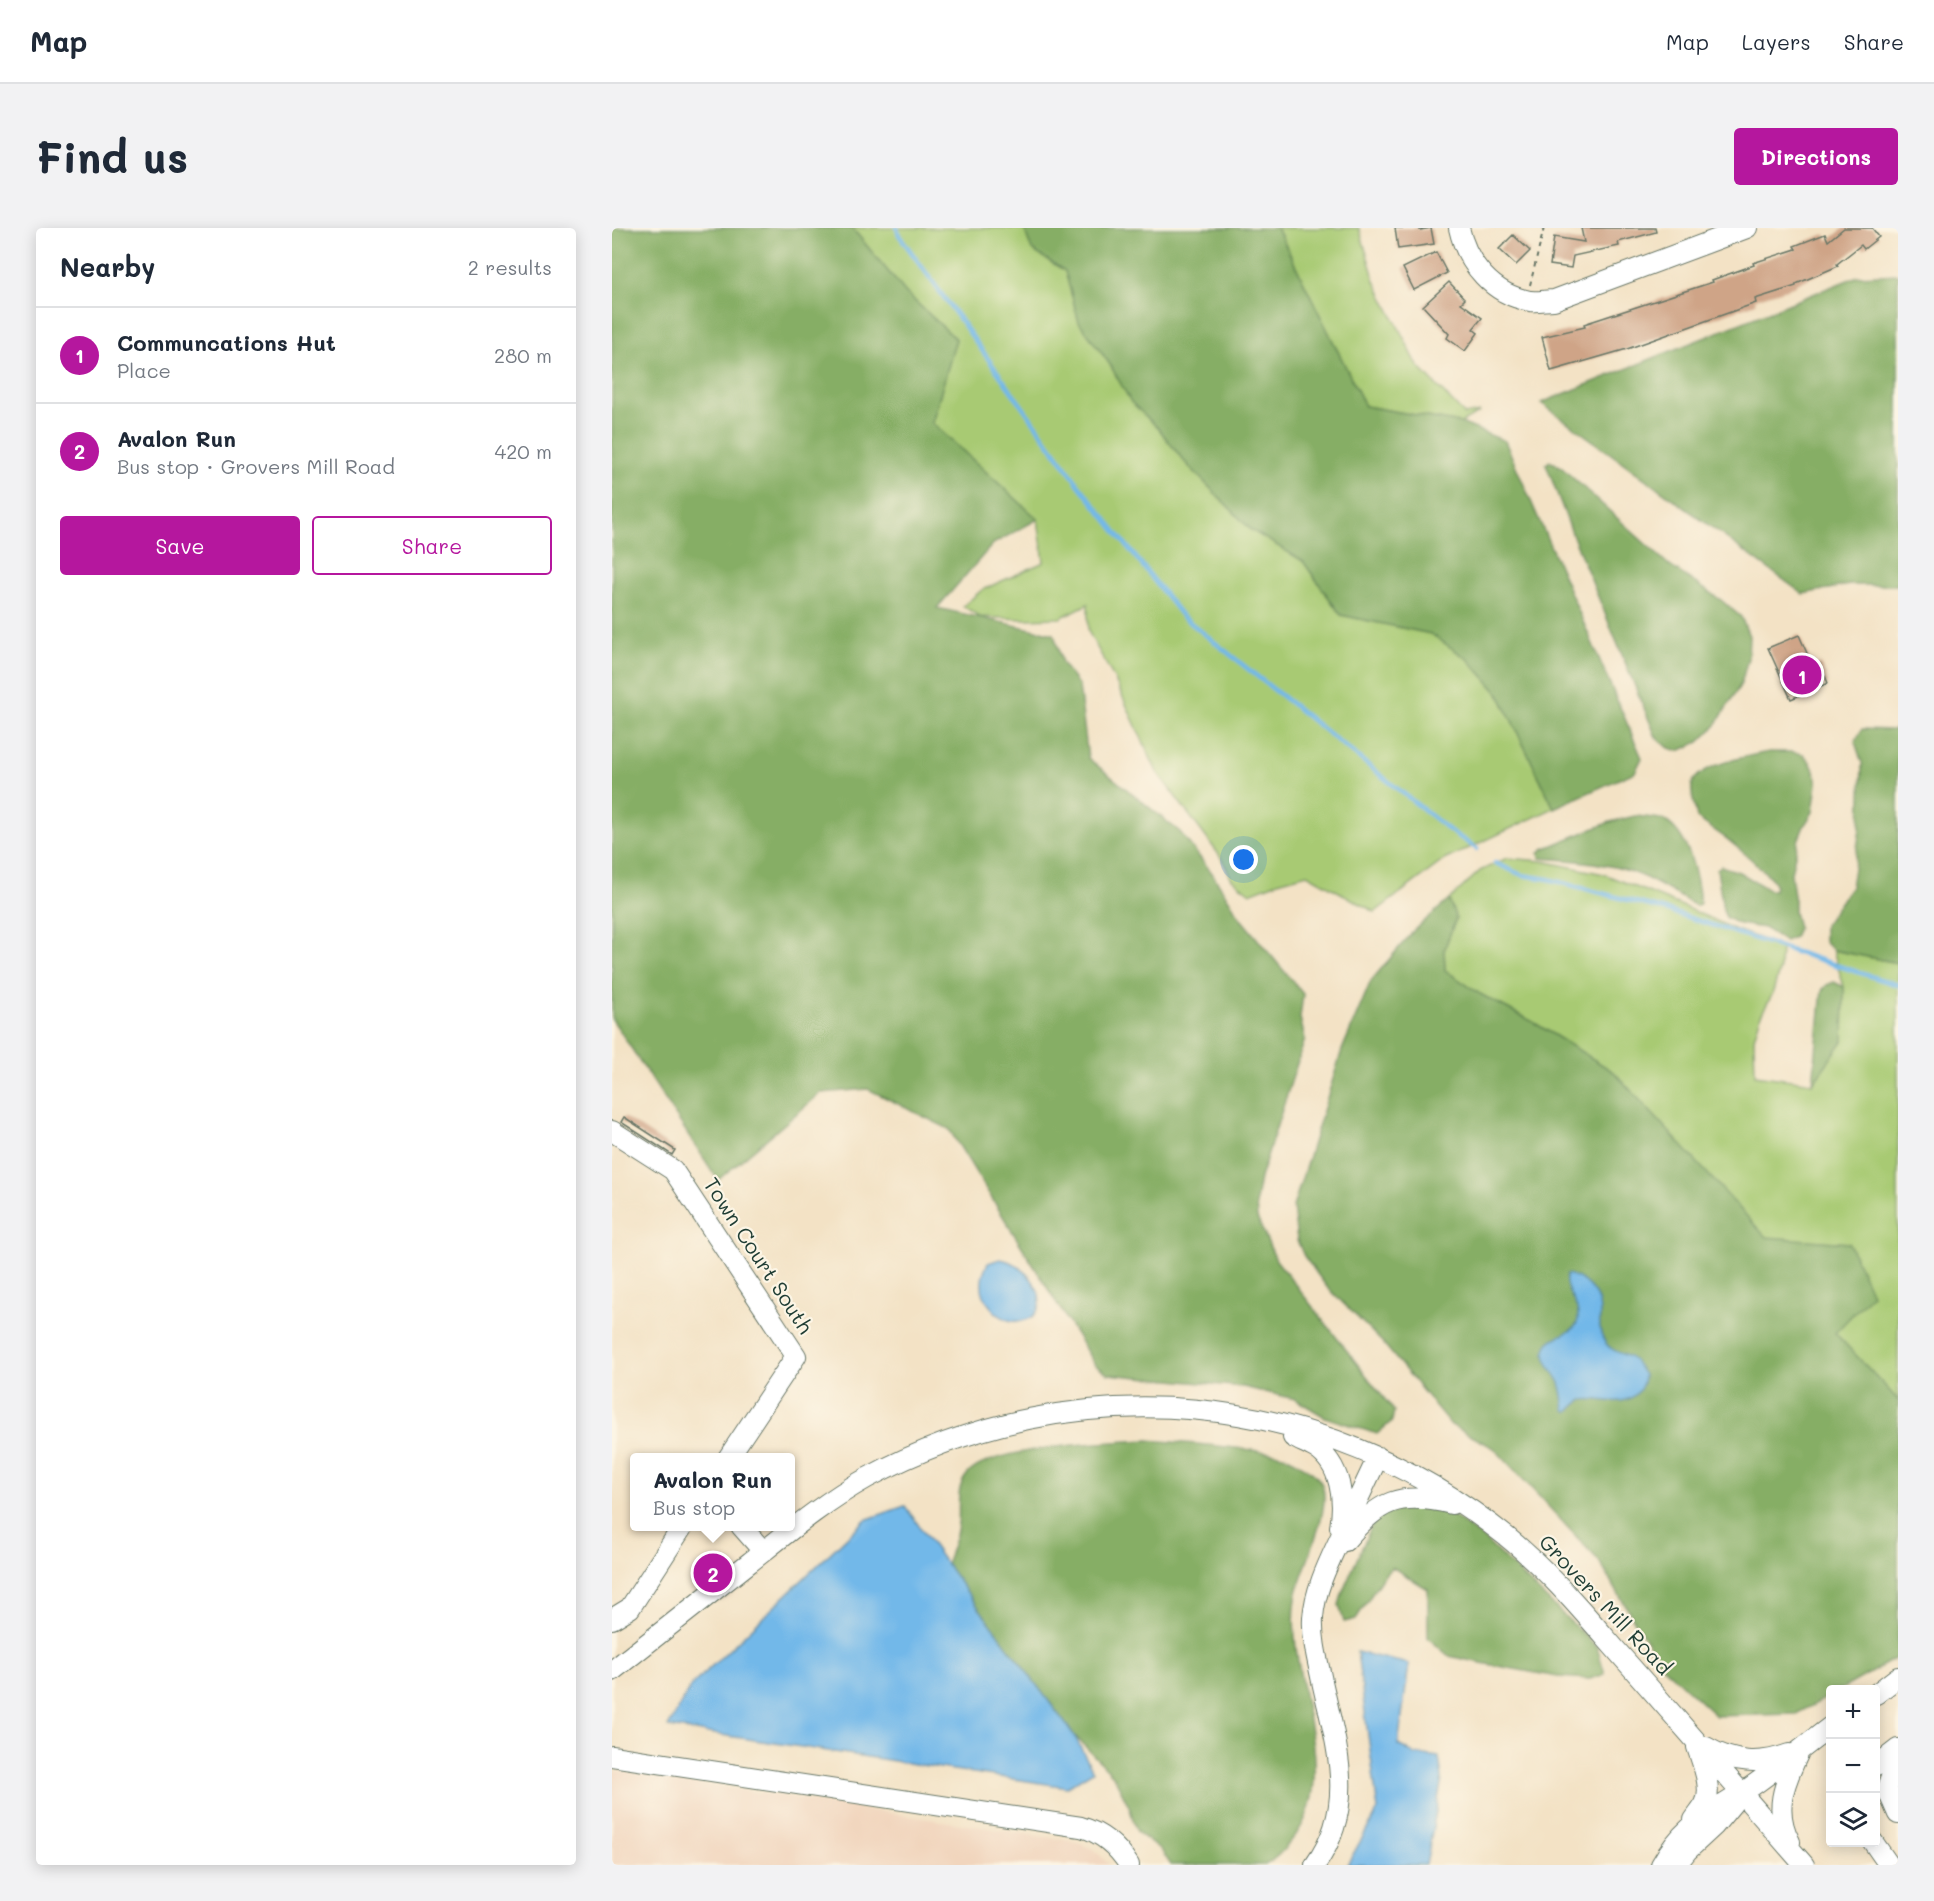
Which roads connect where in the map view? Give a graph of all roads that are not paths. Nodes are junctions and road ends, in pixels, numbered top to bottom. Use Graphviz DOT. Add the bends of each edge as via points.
graph roads {
  1 [pos="1459,228"];
  2 [pos="1747,228"];
  3 [pos="612,1131"];
  4 [pos="1256,1419"];
  5 [pos="731,1453"];
  6 [pos="1378,1457"];
  7 [pos="1477,1514"];
  8 [pos="795,1520"];
  9 [pos="680,1531"];
  10 [pos="745,1531"];
  11 [pos="775,1532"];
  12 [pos="763,1551"];
  13 [pos="1329,1562"];
  14 [pos="612,1619"];
  15 [pos="612,1671"];
  16 [pos="1898,1677"];
  17 [pos="1880,1690"];
  18 [pos="1826,1730"];
  19 [pos="1696,1741"];
  20 [pos="1898,1749"];
  21 [pos="1800,1750"];
  22 [pos="612,1756"];
  23 [pos="1898,1756"];
  24 [pos="1880,1762"];
  25 [pos="1742,1793"];
  26 [pos="1898,1814"];
  27 [pos="1689,1827"];
  28 [pos="1876,1847"];
  29 [pos="1802,1863"];
  30 [pos="1128,1865"];
  31 [pos="1315,1865"];
  32 [pos="1661,1865"];
  33 [pos="1676,1865"];
  34 [pos="1889,1865"];
  1 -- 2 [label="street" via="1481,274 1501,291 1527,300 1554,300"];
  3 -- 5 [label="street, Town Court South" via="673,1170 796,1356"];
  4 -- 6 [label="street, Grovers Mill Road"];
  4 -- 8 [label="street, Grovers Mill Road" via="1140,1406 1090,1409 1012,1422 899,1461"];
  4 -- 13 [label="street" via="1316,1448 1335,1472 1342,1507"];
  6 -- 7 [label="street, Grovers Mill Road"];
  6 -- 13 [label="street"];
  7 -- 13 [label="street" via="1428,1498 1394,1501 1364,1520"];
  7 -- 19 [label="street, Grovers Mill Road" via="1560,1586"];
  9 -- 14 [label="street" via="630,1608"];
  10 -- 12 [label="street"];
  11 -- 12 [label="street, Grovers Mill Road"];
  12 -- 15 [label="street, Grovers Mill Road"];
  13 -- 31 [label="street" via="1316,1598 1313,1631 1341,1793 1333,1833"];
  16 -- 17 [label="street"];
  18 -- 21 [label="street"];
  19 -- 21 [label="street" via="1733,1759 1752,1761 1776,1759"];
  19 -- 25 [label="street, Grovers Mill Road"];
  19 -- 27 [label="street" via="1707,1795"];
  20 -- 24 [label="street"];
  21 -- 25 [label="street"];
  21 -- 29 [label="street" via="1787,1776 1780,1804 1783,1829"];
  22 -- 30 [label="street" via="1081,1827 1106,1838"];
  23 -- 26 [label="street" via="1887,1789"];
  25 -- 27 [label="street"];
  25 -- 29 [label="street, Grovers Mill Road"];
  25 -- 33 [label="street"];
  27 -- 32 [label="street"];
  28 -- 34 [label="street"];
}
